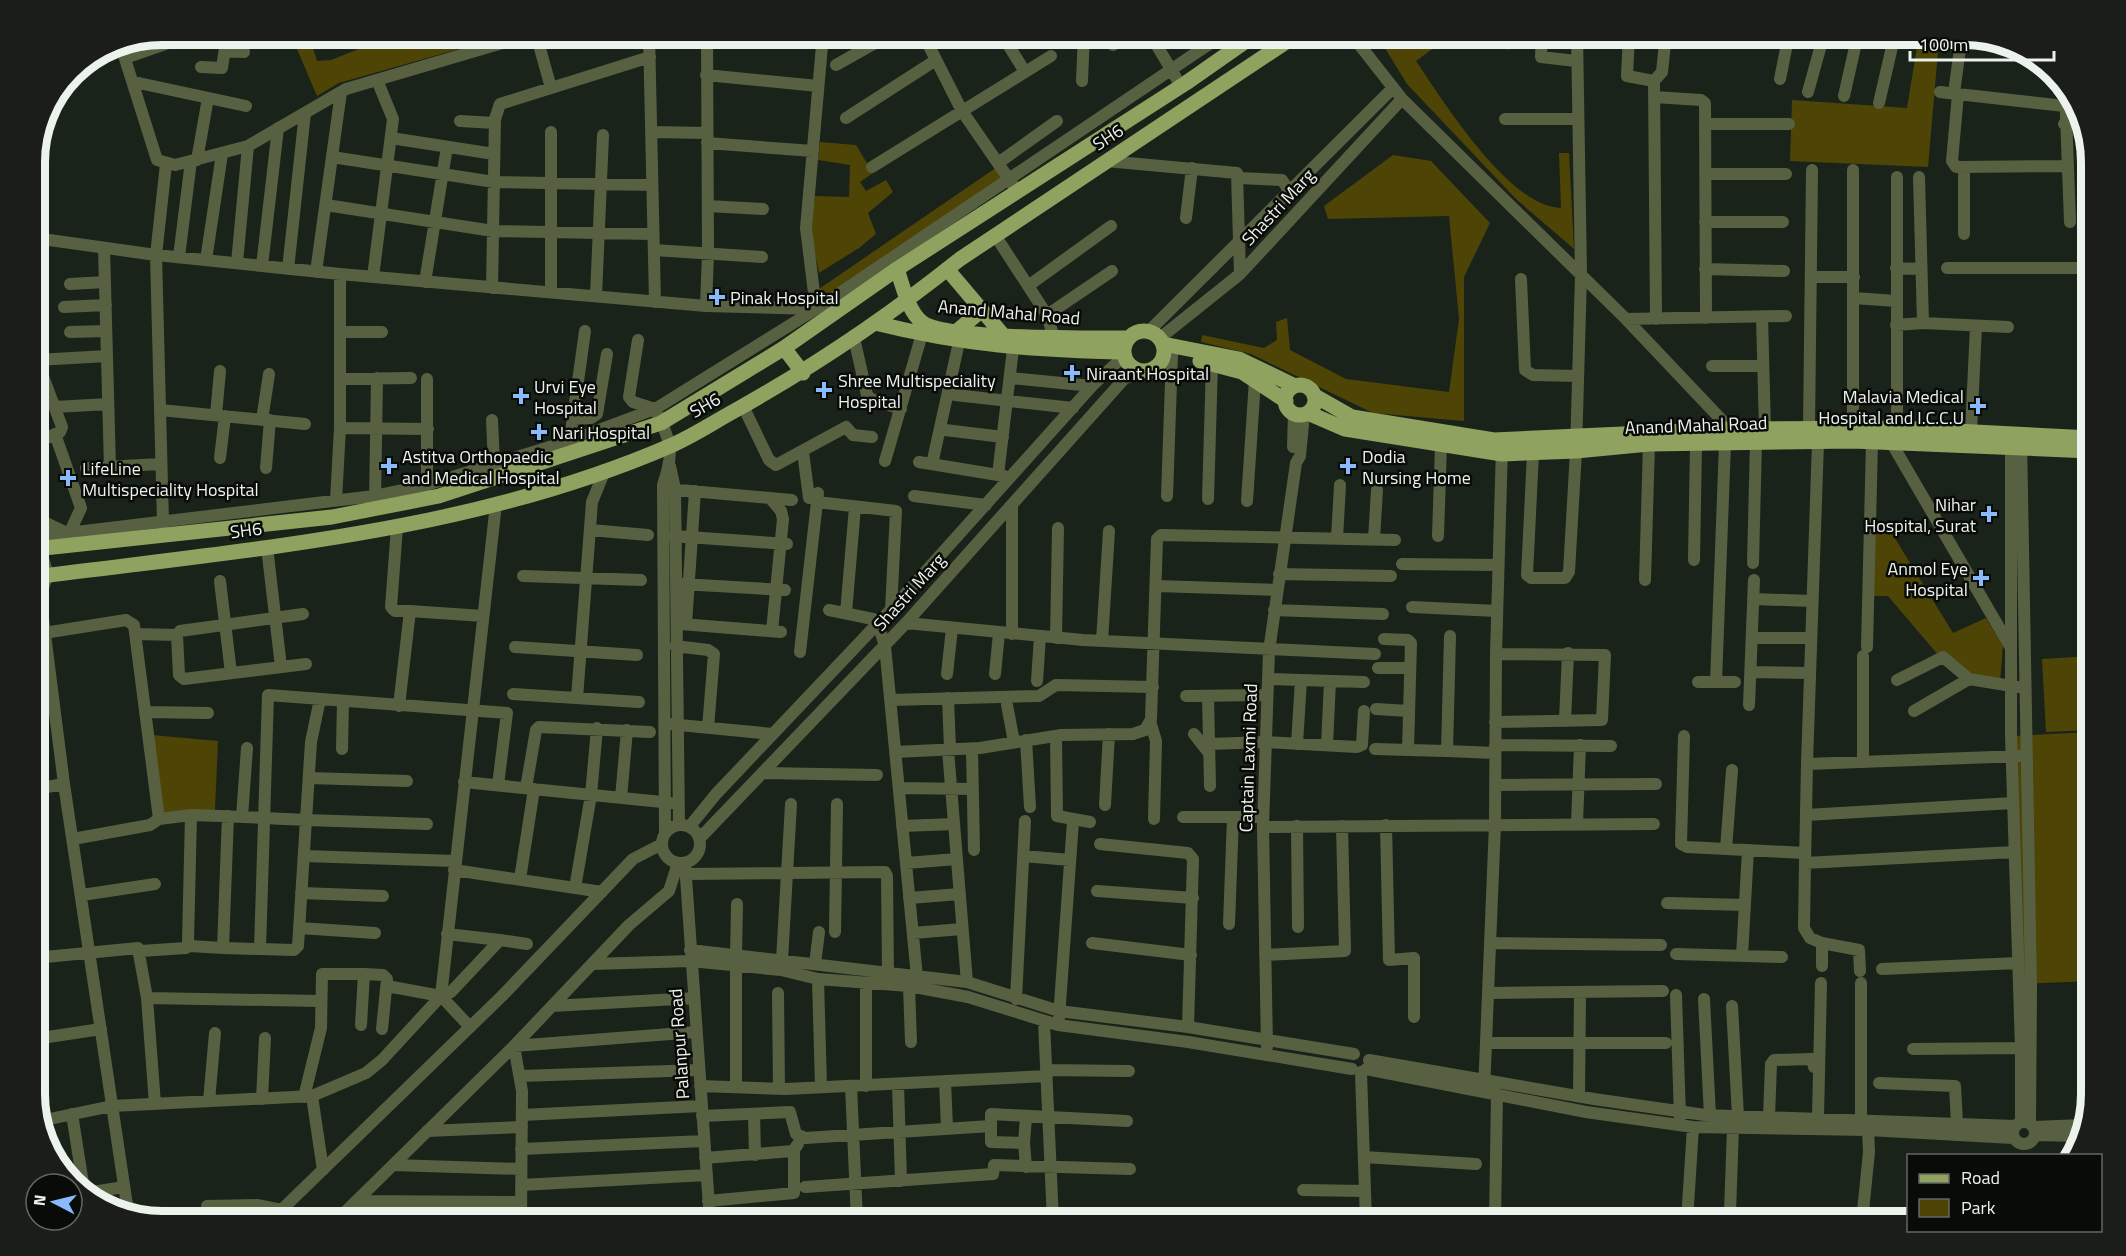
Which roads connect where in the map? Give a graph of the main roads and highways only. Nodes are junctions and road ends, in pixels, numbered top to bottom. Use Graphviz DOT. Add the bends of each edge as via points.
graph roads {
  1 [pos="1240,45"];
  2 [pos="1282,45"];
  3 [pos="895,263"];
  4 [pos="947,269"];
  5 [pos="908,300"];
  6 [pos="982,310"];
  7 [pos="875,323"];
  8 [pos="923,329"];
  9 [pos="1003,335"];
  10 [pos="958,337"];
  11 [pos="1162,344"];
  12 [pos="1126,349"];
  13 [pos="793,360"];
  14 [pos="1295,386"];
  15 [pos="1315,396"];
  16 [pos="1298,410"];
  17 [pos="666,435"];
  18 [pos="1894,435"];
  19 [pos="1813,436"];
  20 [pos="1728,437"];
  21 [pos="1755,438"];
  22 [pos="2081,438"];
  23 [pos="2016,441"];
  24 [pos="1576,444"];
  25 [pos="1502,447"];
  26 [pos="2081,450"];
  27 [pos="45,562"];
  28 [pos="45,562"];
  29 [pos="45,563"];
  1 -- 3 [label="main road" via="1181,86 1013,185"];
  2 -- 4 [label="main road, SH6"];
  3 -- 5 [label="main road, Anand Mahal Road"];
  3 -- 13 [label="main road" via="819,314"];
  4 -- 5 [label="main road, SH6"];
  4 -- 6 [label="main road"];
  5 -- 7 [label="main road, SH6"];
  5 -- 8 [label="main road, Anand Mahal Road"];
  6 -- 9 [label="main road"];
  6 -- 10 [label="main road"];
  7 -- 8 [label="main road, Anand Mahal Road"];
  7 -- 13 [label="main road, SH6" via="854,338"];
  8 -- 10 [label="main road, Anand Mahal Road"];
  9 -- 10 [label="main road, Anand Mahal Road"];
  9 -- 12 [label="main road, Anand Mahal Road"];
  10 -- 12 [label="main road, Anand Mahal Road" via="1013,349"];
  11 -- 12 [label="main road" via="1136,333"];
  11 -- 12 [label="main road" via="1160,364 1143,371 1131,366"];
  11 -- 14 [label="main road" via="1239,359"];
  11 -- 16 [label="main road, Anand Mahal Road" via="1242,372"];
  13 -- 17 [label="main road"];
  13 -- 17 [label="main road, SH6" via="698,401"];
  13 -- 17 [label="main road, SH6" via="743,406"];
  14 -- 15 [label="main road" via="1305,386"];
  14 -- 16 [label="main road" via="1288,392"];
  15 -- 16 [label="main road" via="1314,406"];
  15 -- 25 [label="main road, Anand Mahal Road" via="1352,417"];
  16 -- 25 [label="main road, Anand Mahal Road" via="1345,429 1441,445"];
  17 -- 27 [label="main road, SH6" via="570,448 332,517"];
  17 -- 28 [label="main road" via="504,496 355,528"];
  17 -- 29 [label="main road, SH6" via="605,470 496,504 356,536 267,547"];
  18 -- 19 [label="main road, Anand Mahal Road" via="1853,428"];
  18 -- 19 [label="main road, Anand Mahal Road" via="1872,442"];
  18 -- 23 [label="main road, Anand Mahal Road"];
  18 -- 23 [label="main road, Anand Mahal Road" via="1971,432"];
  19 -- 21 [label="main road, Anand Mahal Road"];
  20 -- 21 [label="main road, Anand Mahal Road"];
  20 -- 21 [label="main road, Anand Mahal Road"];
  20 -- 24 [label="main road, Anand Mahal Road"];
  20 -- 24 [label="main road, Anand Mahal Road" via="1696,444"];
  22 -- 23 [label="main road, Anand Mahal Road"];
  23 -- 26 [label="main road, Anand Mahal Road"];
  24 -- 25 [label="main road, Anand Mahal Road"];
  24 -- 25 [label="main road, Anand Mahal Road" via="1533,453"];
}
